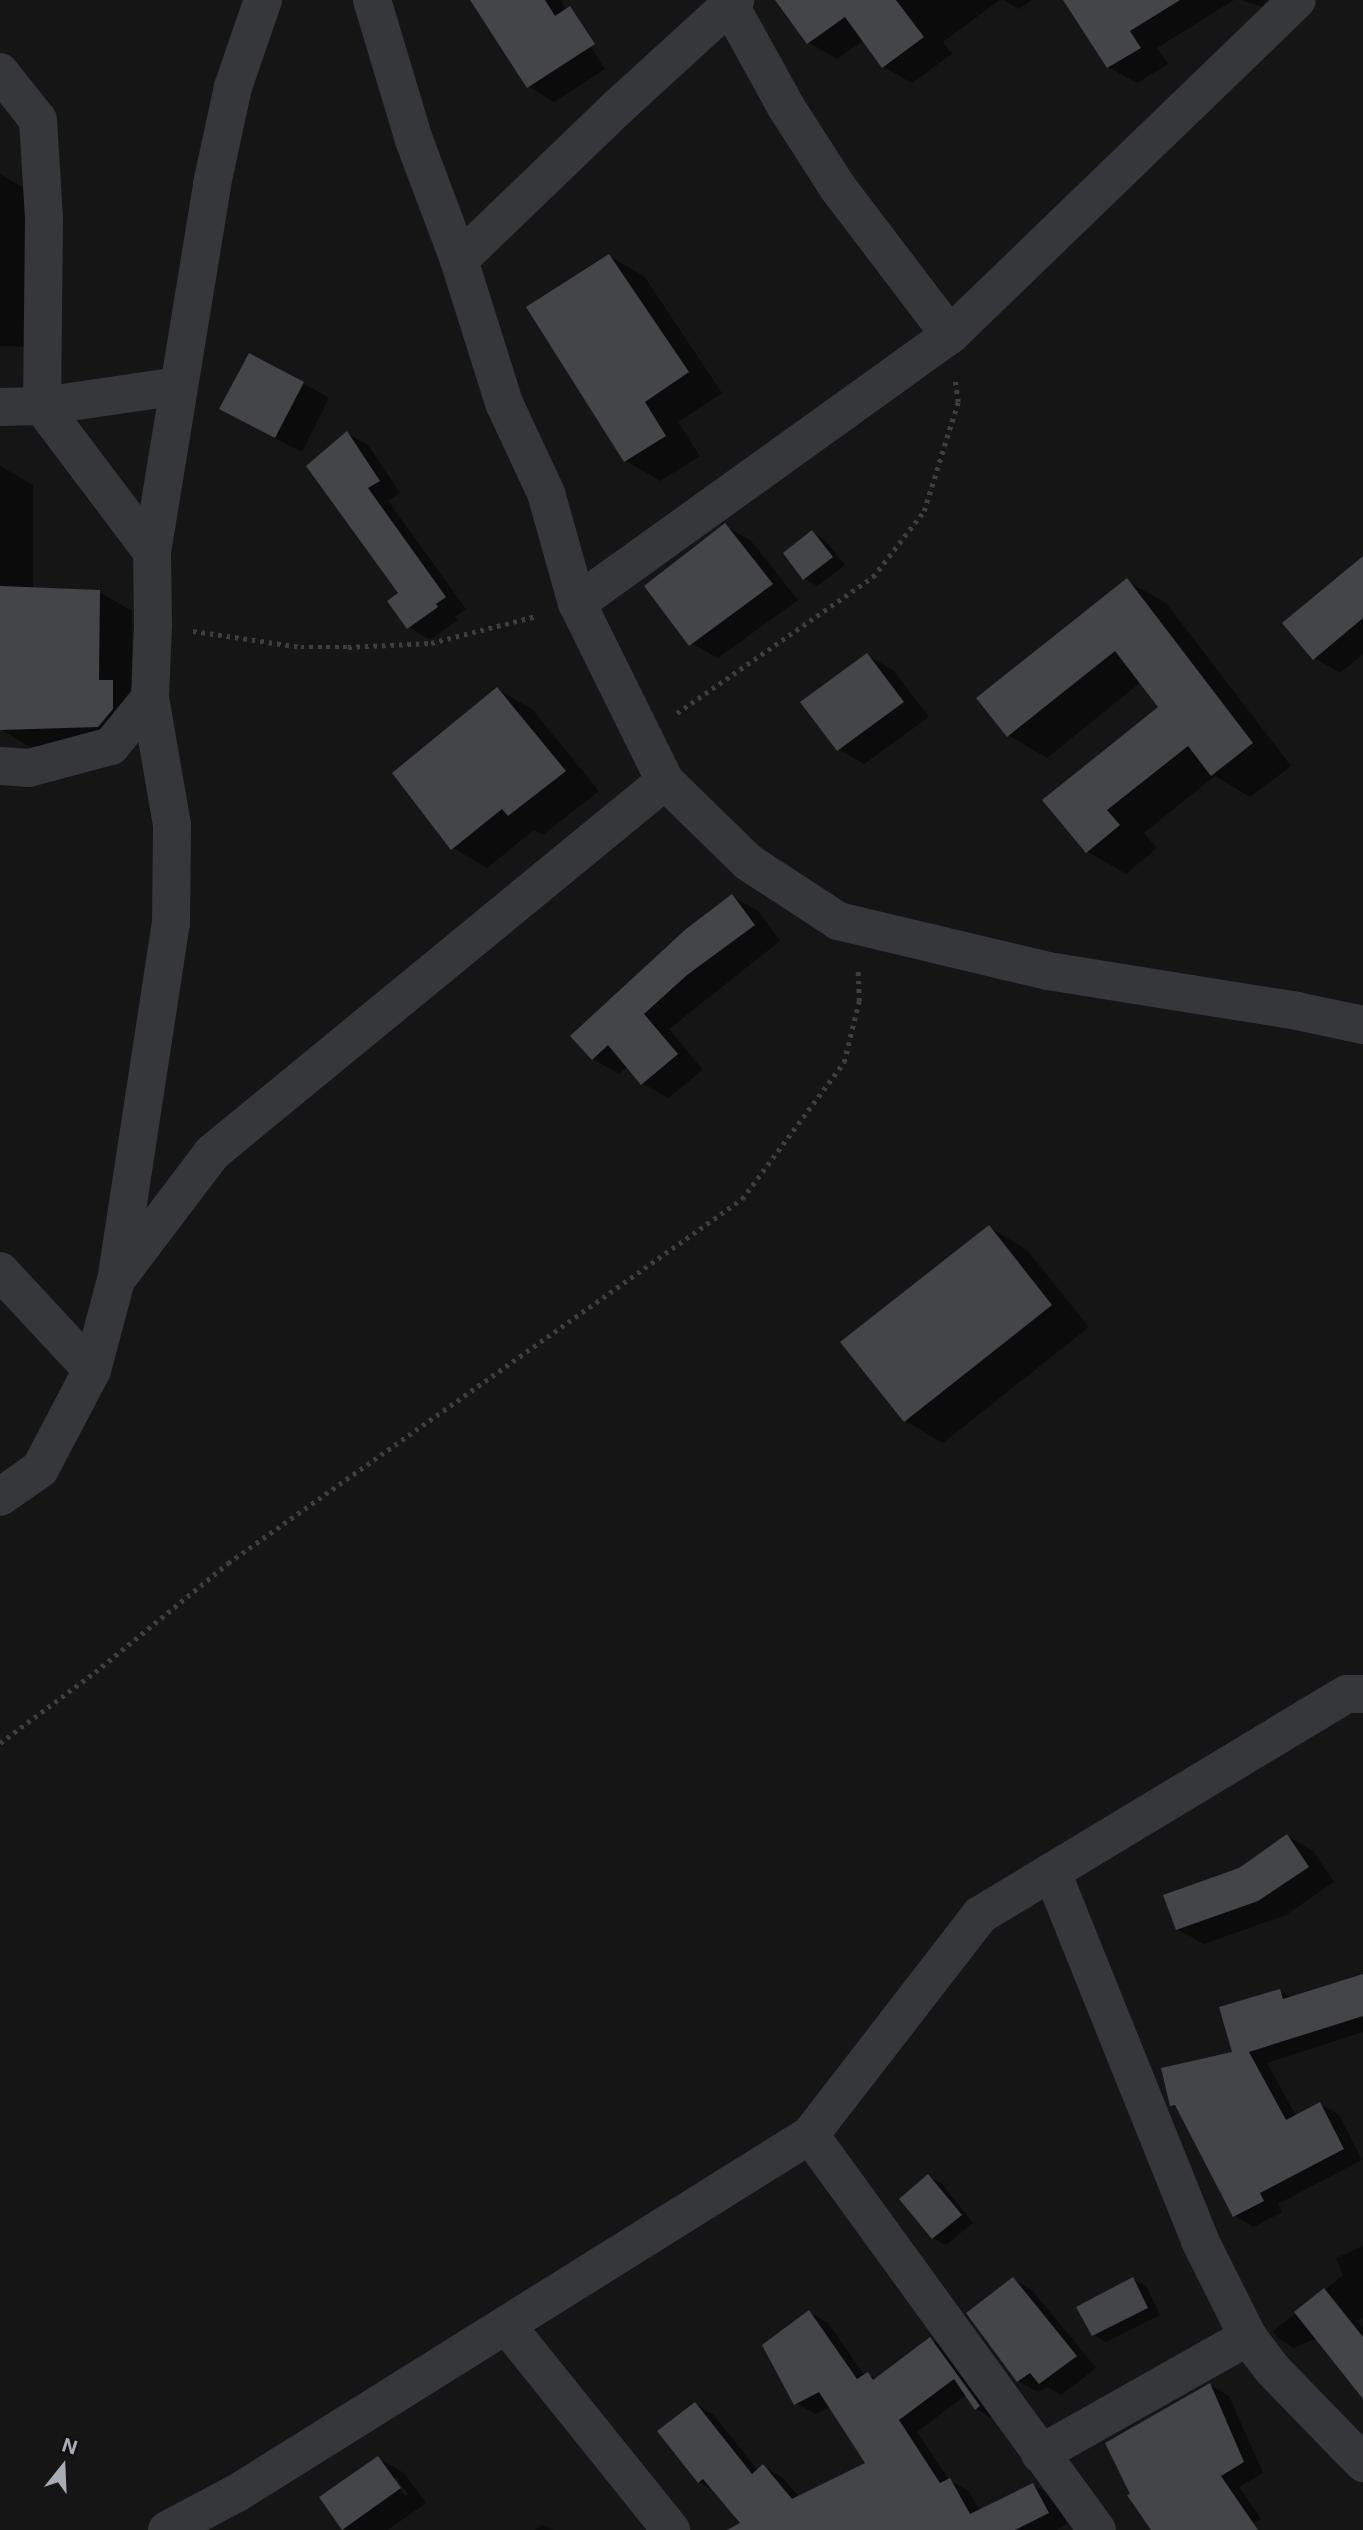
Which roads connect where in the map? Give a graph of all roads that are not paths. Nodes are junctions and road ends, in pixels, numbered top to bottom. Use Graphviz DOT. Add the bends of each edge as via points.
graph roads {
  1 [pos="263,0"];
  2 [pos="372,0"];
  3 [pos="1297,0"];
  4 [pos="731,2"];
  5 [pos="0,72"];
  6 [pos="459,260"];
  7 [pos="950,335"];
  8 [pos="178,386"];
  9 [pos="42,406"];
  10 [pos="0,407"];
  11 [pos="152,552"];
  12 [pos="577,603"];
  13 [pos="150,698"];
  14 [pos="0,766"];
  15 [pos="665,781"];
  16 [pos="1363,1025"];
  17 [pos="0,1271"];
  18 [pos="116,1280"];
  19 [pos="92,1370"];
  20 [pos="0,1497"];
  21 [pos="1363,1694"];
  22 [pos="1052,1872"];
  23 [pos="810,2135"];
  24 [pos="507,2326"];
  25 [pos="1248,2337"];
  26 [pos="1040,2454"];
  27 [pos="1363,2463"];
  28 [pos="167,2530"];
  29 [pos="671,2530"];
  30 [pos="1097,2530"];
  1 -- 8 [label="street" via="233,87"];
  2 -- 6 [label="street" via="414,140"];
  3 -- 7 [label="street"];
  4 -- 6 [label="street"];
  4 -- 7 [label="street" via="786,107 838,188"];
  5 -- 9 [label="street" via="38,120 44,217"];
  6 -- 12 [label="street" via="504,403 546,493"];
  7 -- 12 [label="street"];
  8 -- 9 [label="street"];
  8 -- 11 [label="street"];
  9 -- 10 [label="street"];
  9 -- 11 [label="street"];
  11 -- 13 [label="street"];
  12 -- 15 [label="street"];
  13 -- 14 [label="street" via="111,746 29,768"];
  13 -- 18 [label="street" via="173,825 171,924"];
  15 -- 16 [label="street" via="748,862 838,921 1048,971"];
  15 -- 18 [label="street" via="212,1153"];
  17 -- 19 [label="street"];
  18 -- 19 [label="street"];
  19 -- 20 [label="street" via="40,1469"];
  21 -- 22 [label="street" via="1347,1694"];
  22 -- 23 [label="street" via="981,1915"];
  22 -- 25 [label="street" via="1200,2241"];
  23 -- 24 [label="street"];
  23 -- 26 [label="street"];
  24 -- 28 [label="street" via="237,2493"];
  24 -- 29 [label="street"];
  25 -- 26 [label="street"];
  25 -- 27 [label="street" via="1272,2370"];
  26 -- 30 [label="street"];
}
